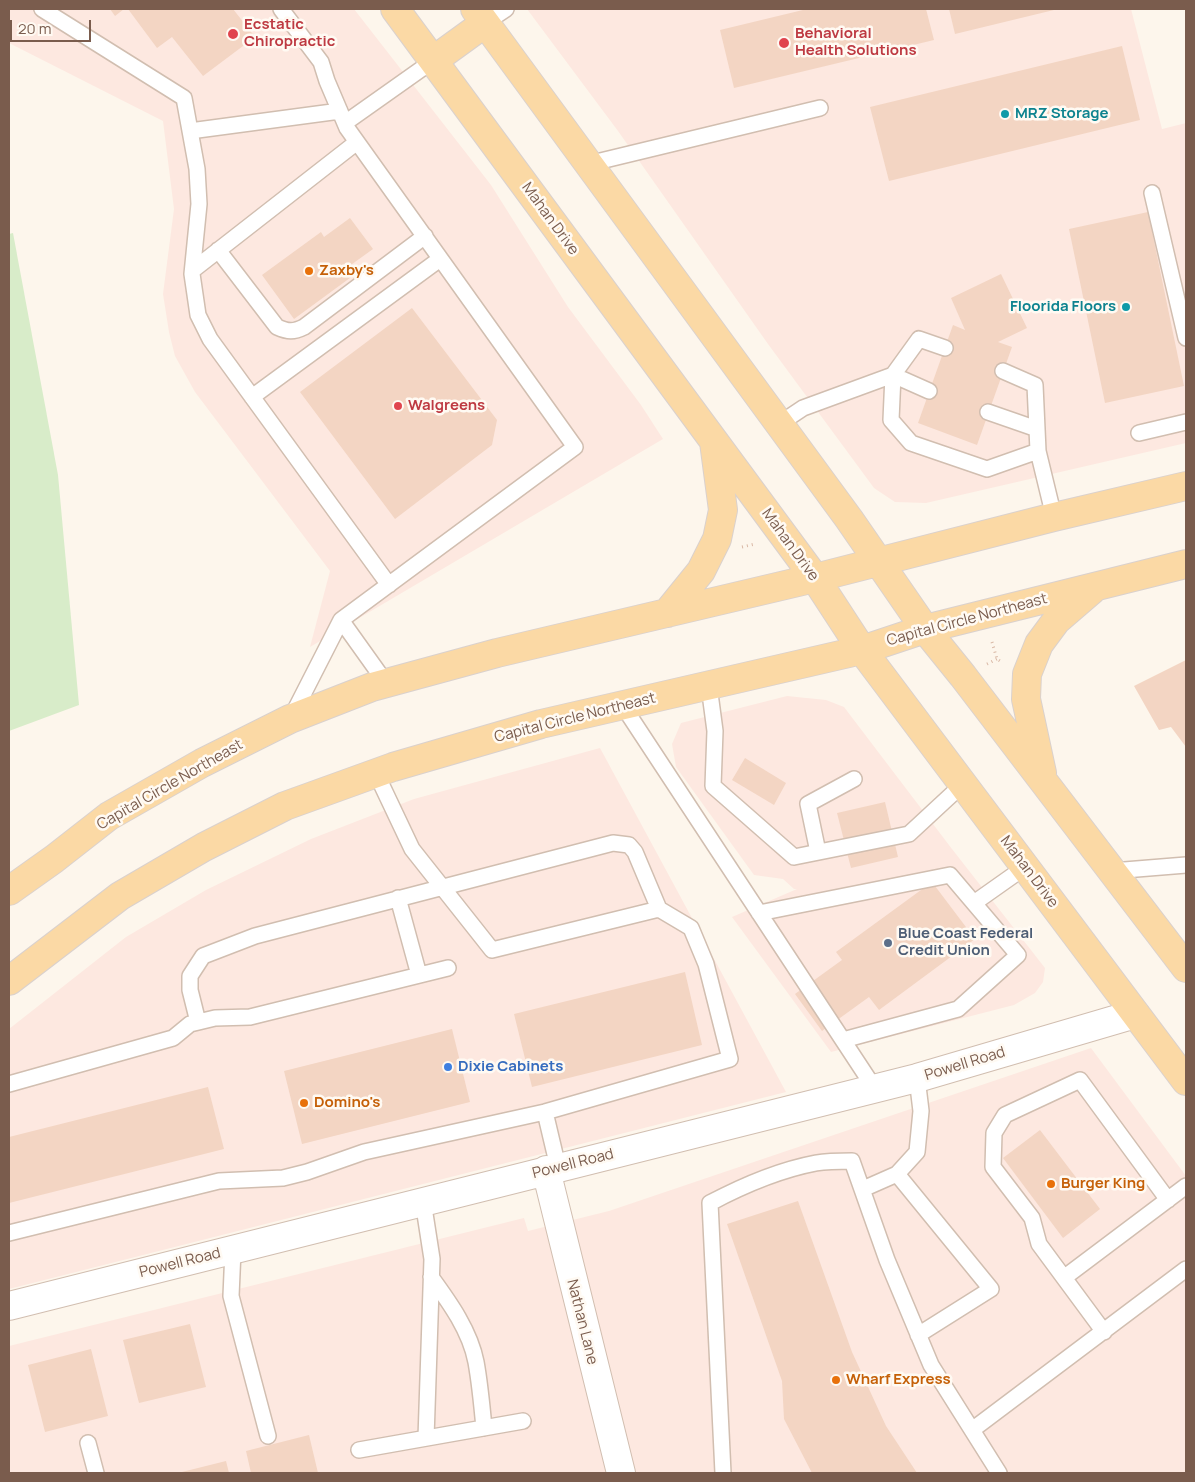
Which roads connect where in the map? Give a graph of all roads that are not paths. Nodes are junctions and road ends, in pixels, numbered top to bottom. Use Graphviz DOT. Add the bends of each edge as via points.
graph roads {
  1 [pos="42,9"];
  2 [pos="281,9"];
  3 [pos="395,9"];
  4 [pos="488,13"];
  5 [pos="434,60"];
  6 [pos="820,108"];
  7 [pos="342,117"];
  8 [pos="190,131"];
  9 [pos="357,142"];
  10 [pos="588,164"];
  11 [pos="1152,193"];
  12 [pos="425,236"];
  13 [pos="218,250"];
  14 [pos="440,259"];
  15 [pos="193,270"];
  16 [pos="1186,338"];
  17 [pos="945,348"];
  18 [pos="1003,372"];
  19 [pos="893,375"];
  20 [pos="929,391"];
  21 [pos="252,398"];
  22 [pos="988,412"];
  23 [pos="1186,422"];
  24 [pos="779,424"];
  25 [pos="1038,429"];
  26 [pos="1139,434"];
  27 [pos="714,441"];
  28 [pos="1038,452"];
  29 [pos="1186,486"];
  30 [pos="1054,517"];
  31 [pos="880,561"];
  32 [pos="1186,564"];
  33 [pos="815,578"];
  34 [pos="389,585"];
  35 [pos="1096,586"];
  36 [pos="667,613"];
  37 [pos="341,620"];
  38 [pos="925,629"];
  39 [pos="862,650"];
  40 [pos="386,683"];
  41 [pos="709,686"];
  42 [pos="623,706"];
  43 [pos="290,719"];
  44 [pos="376,773"];
  45 [pos="854,779"];
  46 [pos="1044,782"];
  47 [pos="963,784"];
  48 [pos="818,852"];
  49 [pos="1186,865"];
  50 [pos="1025,867"];
  51 [pos="1112,870"];
  52 [pos="441,886"];
  53 [pos="9,891"];
  54 [pos="398,898"];
  55 [pos="974,903"];
  56 [pos="659,909"];
  57 [pos="759,913"];
  58 [pos="448,968"];
  59 [pos="1186,968"];
  60 [pos="419,975"];
  61 [pos="9,981"];
  62 [pos="1134,1014"];
  63 [pos="198,1022"];
  64 [pos="843,1040"];
  65 [pos="917,1078"];
  66 [pos="1186,1081"];
  67 [pos="9,1084"];
  68 [pos="875,1089"];
  69 [pos="545,1112"];
  70 [pos="552,1169"];
  71 [pos="897,1174"];
  72 [pos="1186,1186"];
  73 [pos="863,1189"];
  74 [pos="1168,1200"];
  75 [pos="423,1202"];
  76 [pos="9,1233"];
  77 [pos="233,1250"];
  78 [pos="1186,1269"];
  79 [pos="431,1277"];
  80 [pos="1065,1277"];
  81 [pos="9,1306"];
  82 [pos="1104,1332"];
  83 [pos="918,1335"];
  84 [pos="523,1421"];
  85 [pos="484,1428"];
  86 [pos="972,1430"];
  87 [pos="268,1436"];
  88 [pos="426,1438"];
  89 [pos="88,1443"];
  90 [pos="359,1450"];
  91 [pos="96,1473"];
  92 [pos="621,1473"];
  93 [pos="723,1473"];
  94 [pos="999,1473"];
  1 -- 8 [label="lane" via="184,98"];
  2 -- 7 [label="lane" via="321,62"];
  3 -- 5 [label="main road, Mahan Drive"];
  4 -- 5 [label="main road"];
  4 -- 10 [label="main road"];
  5 -- 7 [label="lane"];
  5 -- 27 [label="main road, Mahan Drive"];
  6 -- 10 [label="lane"];
  7 -- 8 [label="lane"];
  7 -- 9 [label="lane"];
  8 -- 15 [label="lane" via="197,169 198,204"];
  9 -- 12 [label="lane"];
  9 -- 13 [label="lane"];
  10 -- 24 [label="main road"];
  11 -- 16 [label="lane"];
  12 -- 13 [label="lane" via="295,331 277,327"];
  12 -- 14 [label="lane"];
  13 -- 15 [label="lane"];
  14 -- 21 [label="lane" via="360,318 357,331 304,370 292,368"];
  14 -- 34 [label="lane" via="576,447"];
  15 -- 21 [label="lane" via="198,315 210,339"];
  17 -- 19 [label="lane" via="920,339"];
  18 -- 25 [label="lane" via="1035,385"];
  19 -- 20 [label="lane"];
  19 -- 24 [label="lane" via="803,408"];
  19 -- 28 [label="lane" via="892,420 911,443 987,469"];
  21 -- 34 [label="lane"];
  22 -- 25 [label="lane"];
  23 -- 26 [label="lane"];
  24 -- 31 [label="main road"];
  25 -- 28 [label="lane"];
  27 -- 33 [label="main road, Mahan Drive"];
  27 -- 36 [label="main road" via="723,510 717,539 701,571"];
  28 -- 30 [label="lane"];
  29 -- 30 [label="main road, Capital Circle Northeast"];
  30 -- 31 [label="main road, Capital Circle Northeast"];
  31 -- 33 [label="main road, Capital Circle Northeast"];
  31 -- 38 [label="main road"];
  32 -- 35 [label="main road, Capital Circle Northeast"];
  33 -- 36 [label="main road, Capital Circle Northeast"];
  33 -- 39 [label="main road, Mahan Drive"];
  34 -- 37 [label="lane"];
  35 -- 38 [label="main road, Capital Circle Northeast"];
  35 -- 46 [label="main road" via="1056,621 1039,644 1027,674 1026,699"];
  36 -- 40 [label="main road, Capital Circle Northeast"];
  37 -- 40 [label="lane"];
  37 -- 43 [label="lane"];
  38 -- 39 [label="main road, Capital Circle Northeast"];
  38 -- 46 [label="main road"];
  39 -- 41 [label="main road, Capital Circle Northeast"];
  39 -- 47 [label="main road, Mahan Drive"];
  40 -- 43 [label="main road, Capital Circle Northeast"];
  41 -- 42 [label="main road, Capital Circle Northeast"];
  41 -- 48 [label="lane" via="715,731 713,786 794,857"];
  42 -- 44 [label="main road, Capital Circle Northeast" via="541,724"];
  42 -- 57 [label="lane"];
  43 -- 53 [label="main road, Capital Circle Northeast" via="202,763 109,816"];
  44 -- 52 [label="lane" via="412,848"];
  44 -- 61 [label="main road, Capital Circle Northeast" via="285,806 204,847 120,896"];
  45 -- 48 [label="lane" via="808,804"];
  46 -- 51 [label="main road"];
  47 -- 48 [label="lane" via="909,834"];
  47 -- 50 [label="main road, Mahan Drive"];
  49 -- 51 [label="lane"];
  50 -- 55 [label="lane"];
  50 -- 62 [label="main road, Mahan Drive"];
  51 -- 59 [label="main road"];
  52 -- 54 [label="lane"];
  52 -- 56 [label="lane" via="492,950"];
  52 -- 56 [label="lane" via="613,843 629,845 635,852"];
  54 -- 60 [label="lane"];
  54 -- 63 [label="lane" via="254,936 203,956 190,976"];
  55 -- 57 [label="lane" via="950,875"];
  55 -- 64 [label="lane" via="1018,955 958,1009"];
  56 -- 69 [label="lane" via="691,928 706,964 730,1059"];
  57 -- 64 [label="lane"];
  58 -- 60 [label="lane"];
  60 -- 63 [label="lane" via="250,1017"];
  62 -- 65 [label="street, Powell Road"];
  62 -- 66 [label="main road, Mahan Drive"];
  63 -- 67 [label="lane" via="190,1024 173,1038"];
  64 -- 68 [label="lane"];
  65 -- 68 [label="street, Powell Road"];
  65 -- 71 [label="lane" via="920,1111 917,1152"];
  68 -- 70 [label="street, Powell Road"];
  69 -- 70 [label="lane"];
  69 -- 76 [label="lane" via="364,1152 283,1178 219,1181"];
  70 -- 75 [label="street, Powell Road"];
  70 -- 92 [label="street, Nathan Lane"];
  71 -- 73 [label="lane"];
  71 -- 83 [label="lane" via="991,1290"];
  72 -- 74 [label="lane"];
  73 -- 83 [label="lane" via="887,1260"];
  73 -- 93 [label="lane" via="852,1161 818,1163 776,1173 710,1202"];
  74 -- 80 [label="lane"];
  74 -- 80 [label="lane" via="1080,1080 1005,1116 994,1133 992,1168 1032,1218 1039,1244"];
  75 -- 77 [label="street, Powell Road"];
  75 -- 79 [label="lane" via="432,1259"];
  77 -- 81 [label="street, Powell Road"];
  77 -- 87 [label="lane" via="231,1296"];
  78 -- 82 [label="lane"];
  79 -- 85 [label="lane" via="452,1306 469,1340 476,1361"];
  79 -- 88 [label="lane"];
  80 -- 82 [label="lane"];
  82 -- 86 [label="lane"];
  83 -- 86 [label="lane" via="931,1365"];
  84 -- 85 [label="lane"];
  85 -- 88 [label="lane"];
  86 -- 94 [label="lane"];
  88 -- 90 [label="lane"];
  89 -- 91 [label="lane"];
}
